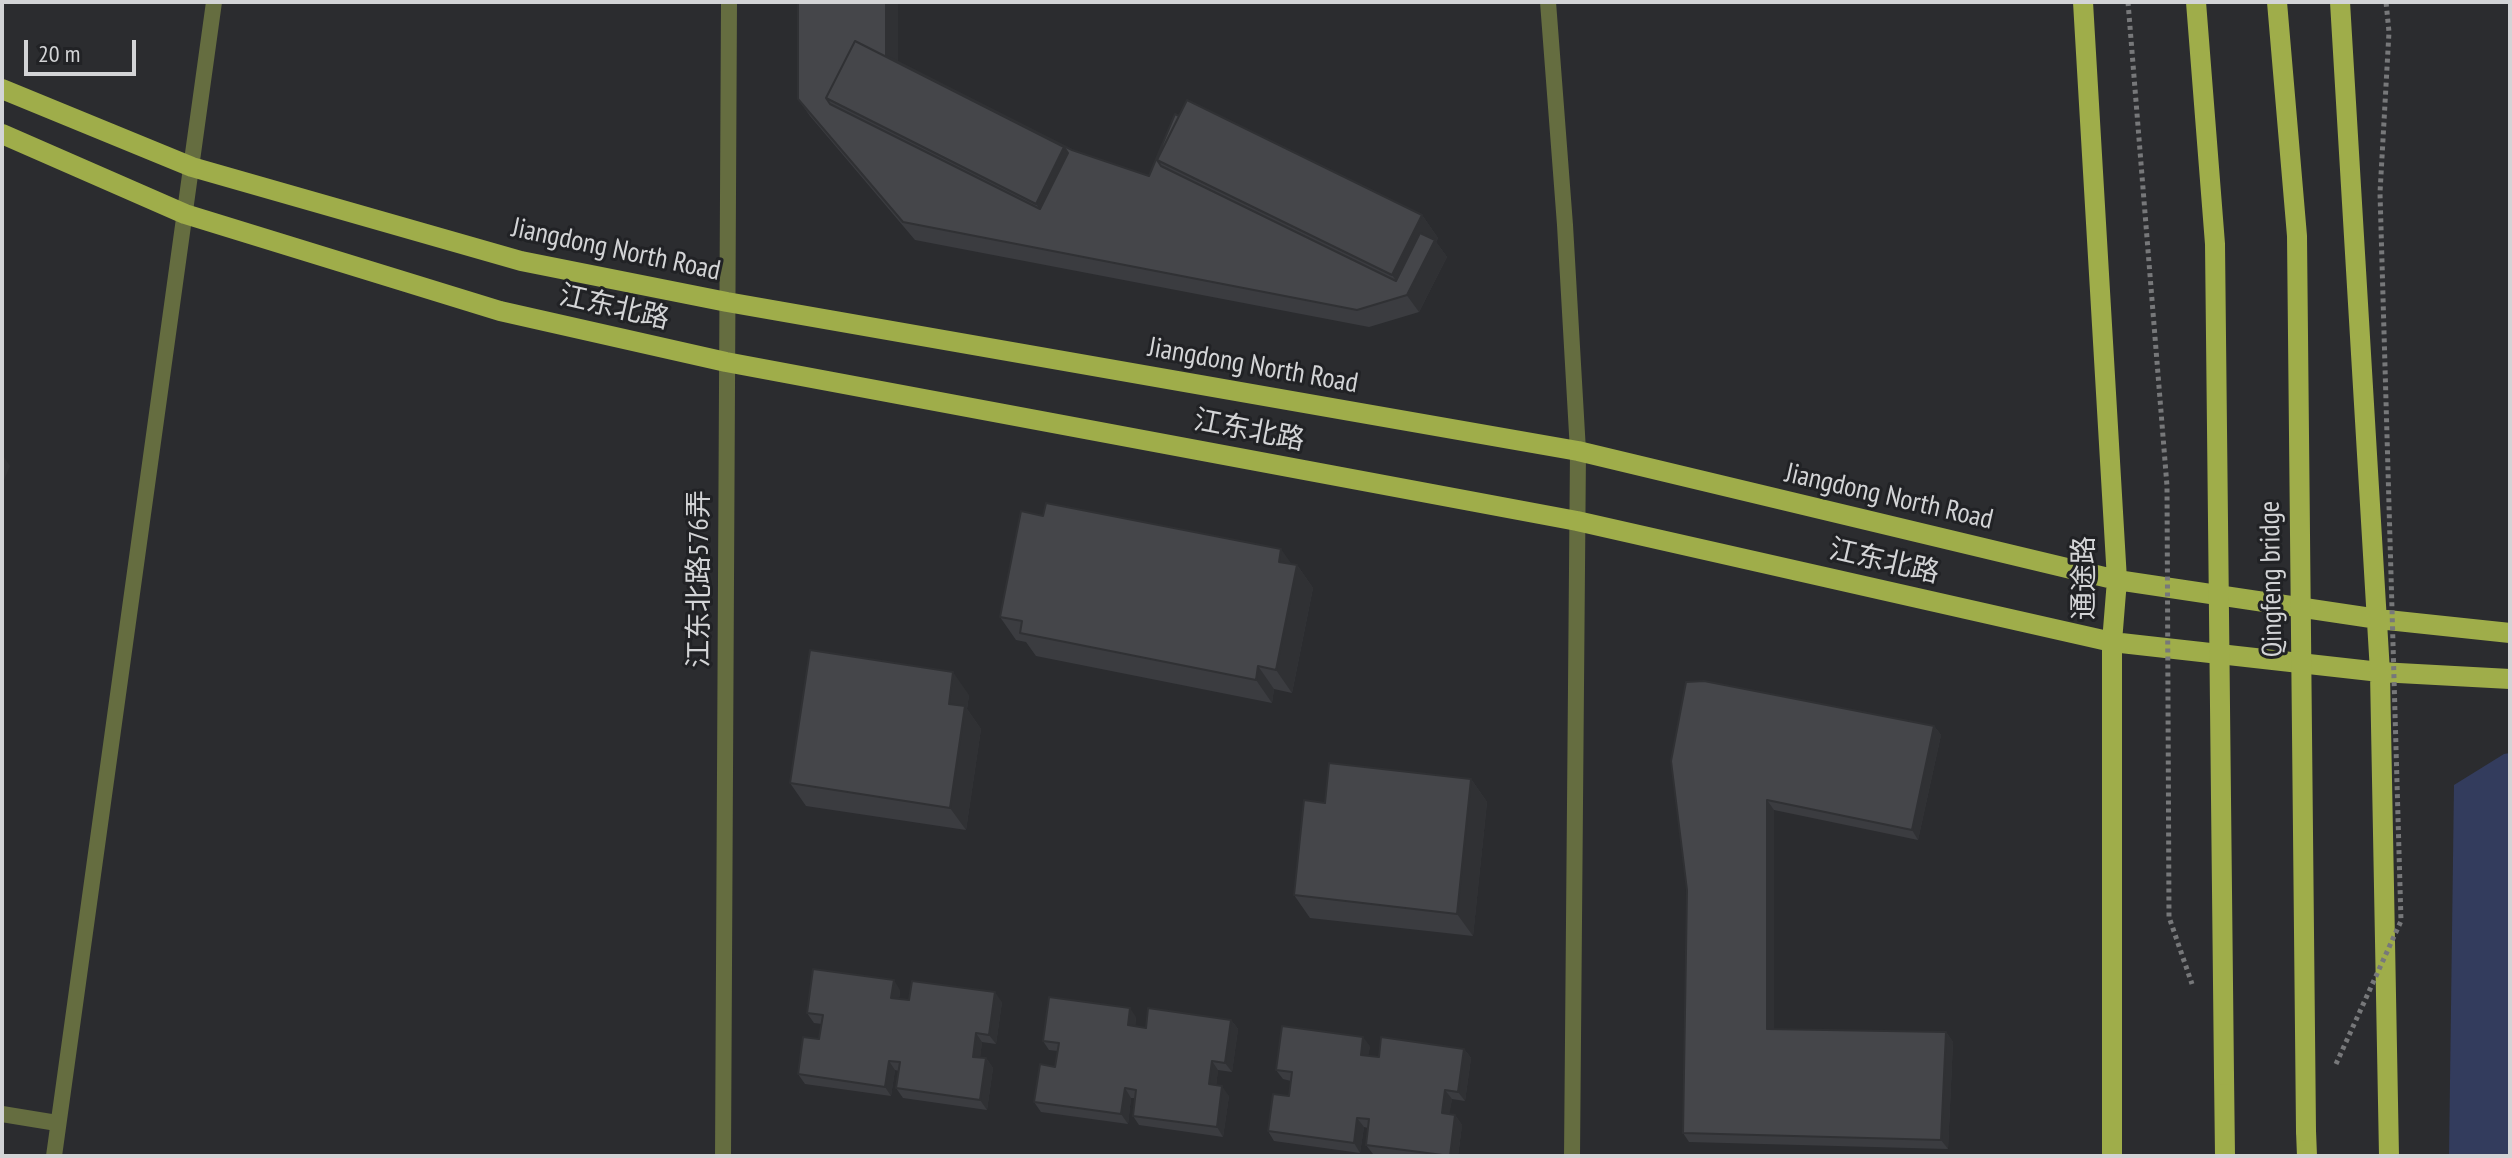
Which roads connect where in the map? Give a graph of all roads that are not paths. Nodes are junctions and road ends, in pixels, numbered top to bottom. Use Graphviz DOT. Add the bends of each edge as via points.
graph roads {
  1 [pos="214,2"];
  2 [pos="729,2"];
  3 [pos="1548,2"];
  4 [pos="2083,2"];
  5 [pos="2196,2"];
  6 [pos="2277,2"];
  7 [pos="2340,2"];
  8 [pos="2,89"];
  9 [pos="2,134"];
  10 [pos="192,167"];
  11 [pos="185,214"];
  12 [pos="727,302"];
  13 [pos="726,362"];
  14 [pos="1578,451"];
  15 [pos="1577,521"];
  16 [pos="2117,580"];
  17 [pos="2378,619"];
  18 [pos="2510,633"];
  19 [pos="2112,642"];
  20 [pos="2380,672"];
  21 [pos="2510,679"];
  22 [pos="2,1114"];
  23 [pos="57,1123"];
  24 [pos="54,1156"];
  25 [pos="723,1156"];
  26 [pos="1572,1156"];
  27 [pos="2112,1156"];
  28 [pos="2225,1156"];
  29 [pos="2307,1156"];
  30 [pos="2389,1156"];
  1 -- 10 [label="street"];
  2 -- 12 [label="street, 江东北路576弄"];
  3 -- 14 [label="street"];
  4 -- 16 [label="main road, 通途路"];
  5 -- 28 [label="main road, Qingfeng bridge, bridge" via="2215,244"];
  6 -- 29 [label="main road, Qingfeng bridge, bridge" via="2297,236"];
  7 -- 17 [label="main road"];
  8 -- 10 [label="main road, Jiangdong North Road"];
  9 -- 11 [label="main road, 江东北路"];
  10 -- 11 [label="street"];
  10 -- 12 [label="main road, Jiangdong North Road" via="521,261"];
  11 -- 13 [label="main road, 江东北路" via="500,311"];
  11 -- 23 [label="street"];
  12 -- 13 [label="street, 江东北路576弄"];
  12 -- 14 [label="main road, Jiangdong North Road"];
  13 -- 15 [label="main road, 江东北路"];
  13 -- 25 [label="street, 江东北路576弄"];
  14 -- 15 [label="street"];
  14 -- 16 [label="main road, Jiangdong North Road"];
  15 -- 19 [label="main road, 江东北路"];
  15 -- 26 [label="street"];
  16 -- 17 [label="main road, Jiangdong North Road"];
  16 -- 19 [label="main road, 通途路"];
  17 -- 18 [label="main road, Jiangdong North Road"];
  17 -- 20 [label="main road"];
  19 -- 20 [label="main road, 江东北路"];
  19 -- 27 [label="main road, 通途路"];
  20 -- 21 [label="main road, 江东北路"];
  20 -- 30 [label="main road"];
  22 -- 23 [label="street"];
  23 -- 24 [label="street"];
}
